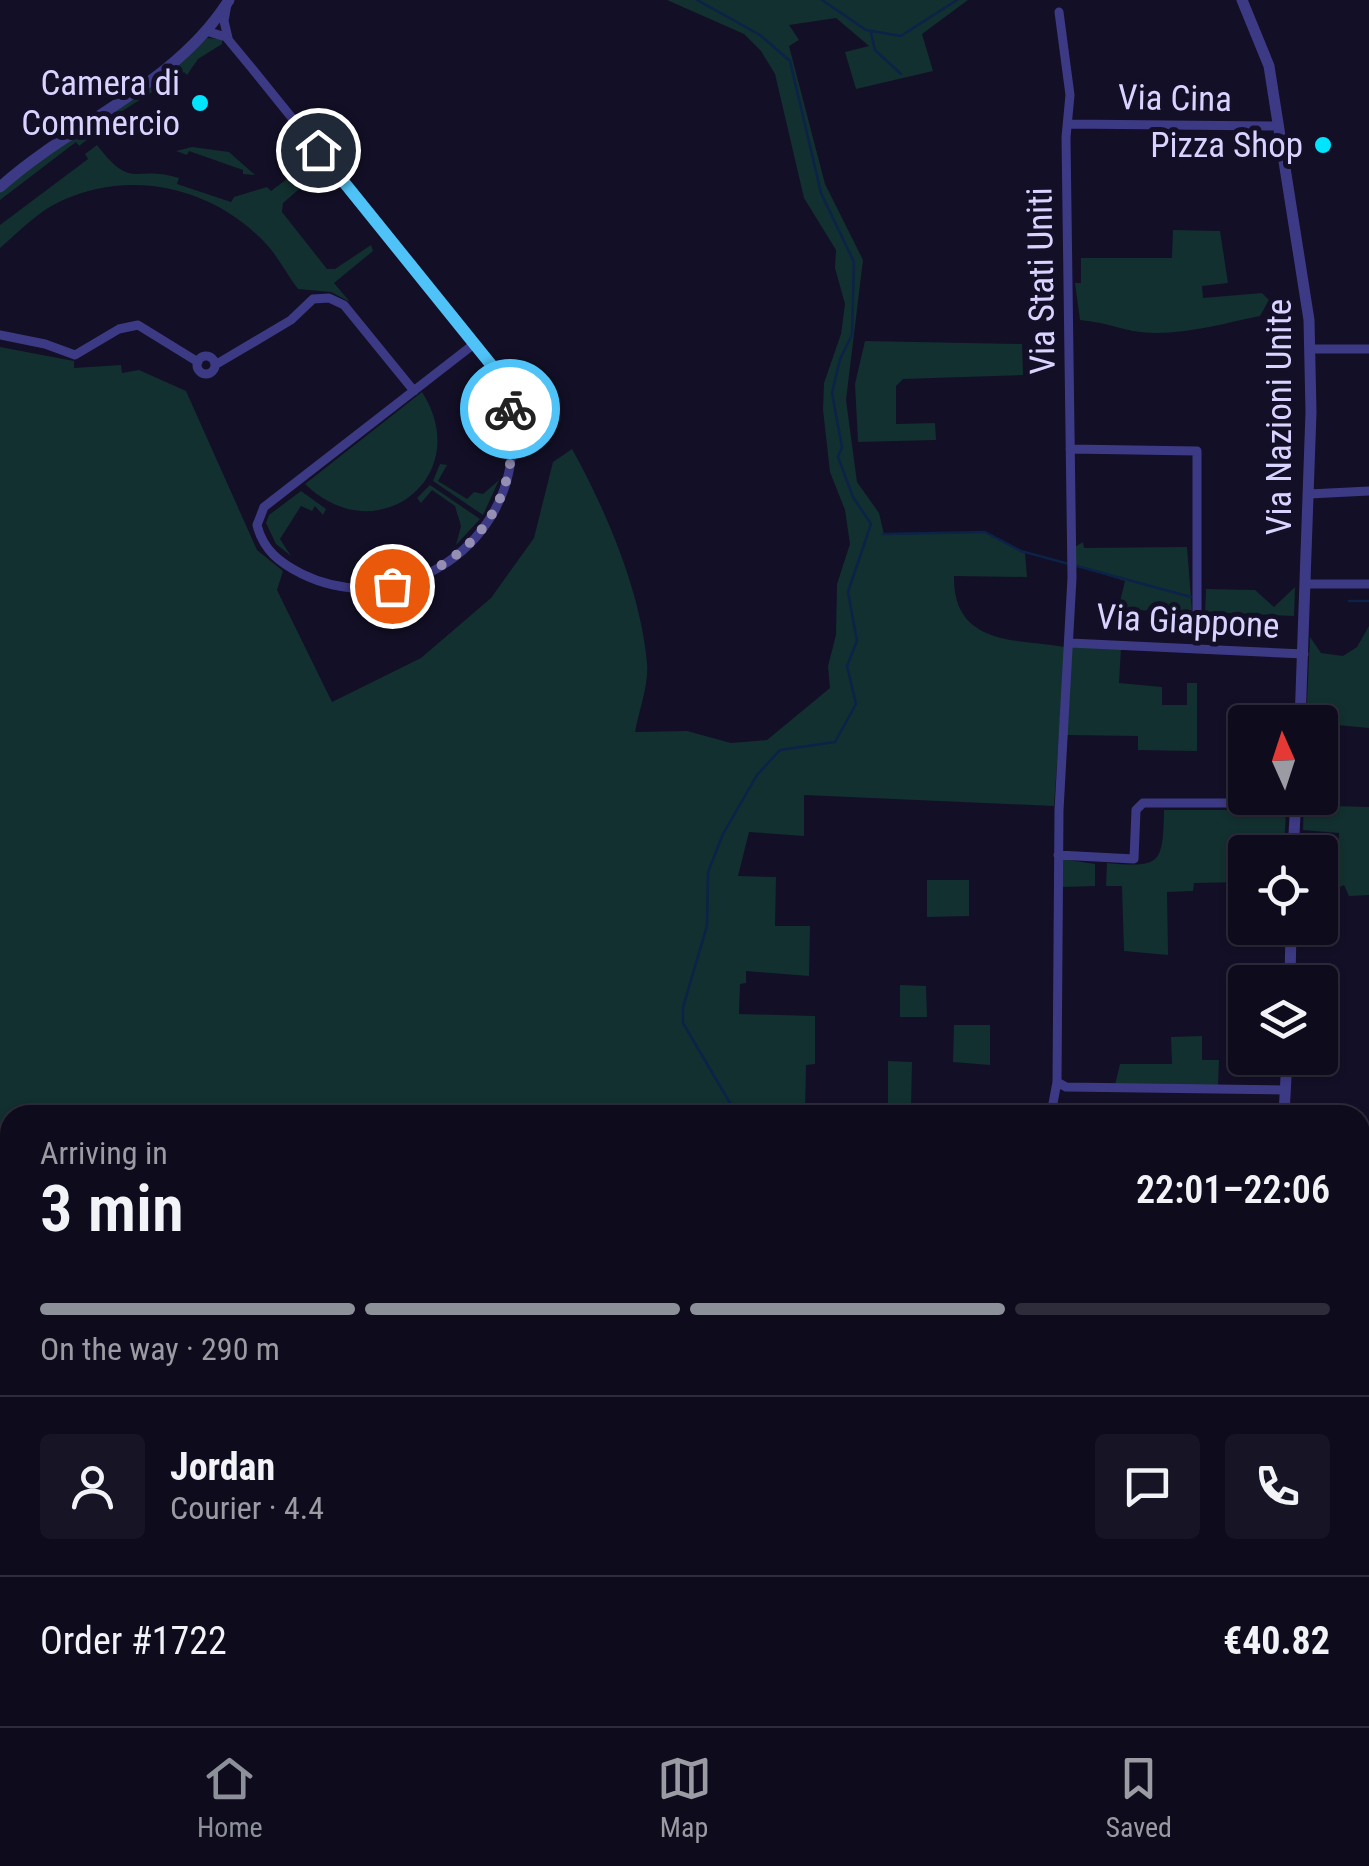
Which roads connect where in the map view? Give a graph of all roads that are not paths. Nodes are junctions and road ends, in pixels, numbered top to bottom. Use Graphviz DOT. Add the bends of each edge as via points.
graph roads {
  1 [pos="1242,0"];
  2 [pos="228,2"];
  3 [pos="1058,12"];
  4 [pos="206,32"];
  5 [pos="228,40"];
  6 [pos="1070,124"];
  7 [pos="1279,126"];
  8 [pos="0,186"];
  9 [pos="0,335"];
  10 [pos="474,344"];
  11 [pos="1369,349"];
  12 [pos="1310,350"];
  13 [pos="414,391"];
  14 [pos="1070,448"];
  15 [pos="1369,492"];
  16 [pos="1309,494"];
  17 [pos="1306,584"];
  18 [pos="1369,584"];
  19 [pos="1070,643"];
  20 [pos="1198,648"];
  21 [pos="1304,654"];
  22 [pos="1301,705"];
  23 [pos="1228,801"];
  24 [pos="1058,856"];
  25 [pos="1285,1075"];
  26 [pos="1061,1084"];
  27 [pos="1285,1090"];
  28 [pos="1051,1105"];
  29 [pos="1284,1105"];
  1 -- 7 [label="street, Via Nazioni Unite" via="1262,40"];
  2 -- 4 [label="street"];
  2 -- 5 [label="street"];
  3 -- 6 [label="street, Via Stati Uniti"];
  4 -- 5 [label="street"];
  4 -- 8 [label="street" via="158,76 66,133"];
  5 -- 10 [label="street"];
  6 -- 7 [label="street, Via Cina"];
  6 -- 14 [label="street, Via Stati Uniti"];
  7 -- 12 [label="street, Via Nazioni Unite"];
  9 -- 13 [label="street" via="75,355 119,328 138,325 214,365 313,300 329,298 344,304"];
  10 -- 13 [label="street"];
  10 -- 13 [label="street" via="503,382 512,438 504,494 468,548 422,577 374,588 323,583 272,555 257,526 264,507"];
  11 -- 12 [label="street"];
  12 -- 16 [label="street, Via Nazioni Unite"];
  14 -- 19 [label="street, Via Stati Uniti"];
  14 -- 20 [label="street" via="1197,452"];
  15 -- 16 [label="street"];
  16 -- 17 [label="street, Via Nazioni Unite"];
  17 -- 18 [label="street"];
  17 -- 21 [label="street, Via Nazioni Unite"];
  19 -- 20 [label="street, Via Giappone"];
  19 -- 24 [label="street"];
  20 -- 21 [label="street, Via Giappone"];
  21 -- 22 [label="street, Via Nazioni Unite"];
  23 -- 24 [label="street" via="1147,802 1136,810 1134,859"];
  24 -- 26 [label="street"];
  25 -- 27 [label="street"];
  26 -- 27 [label="street"];
  26 -- 28 [label="street"];
  27 -- 29 [label="street"];
}
